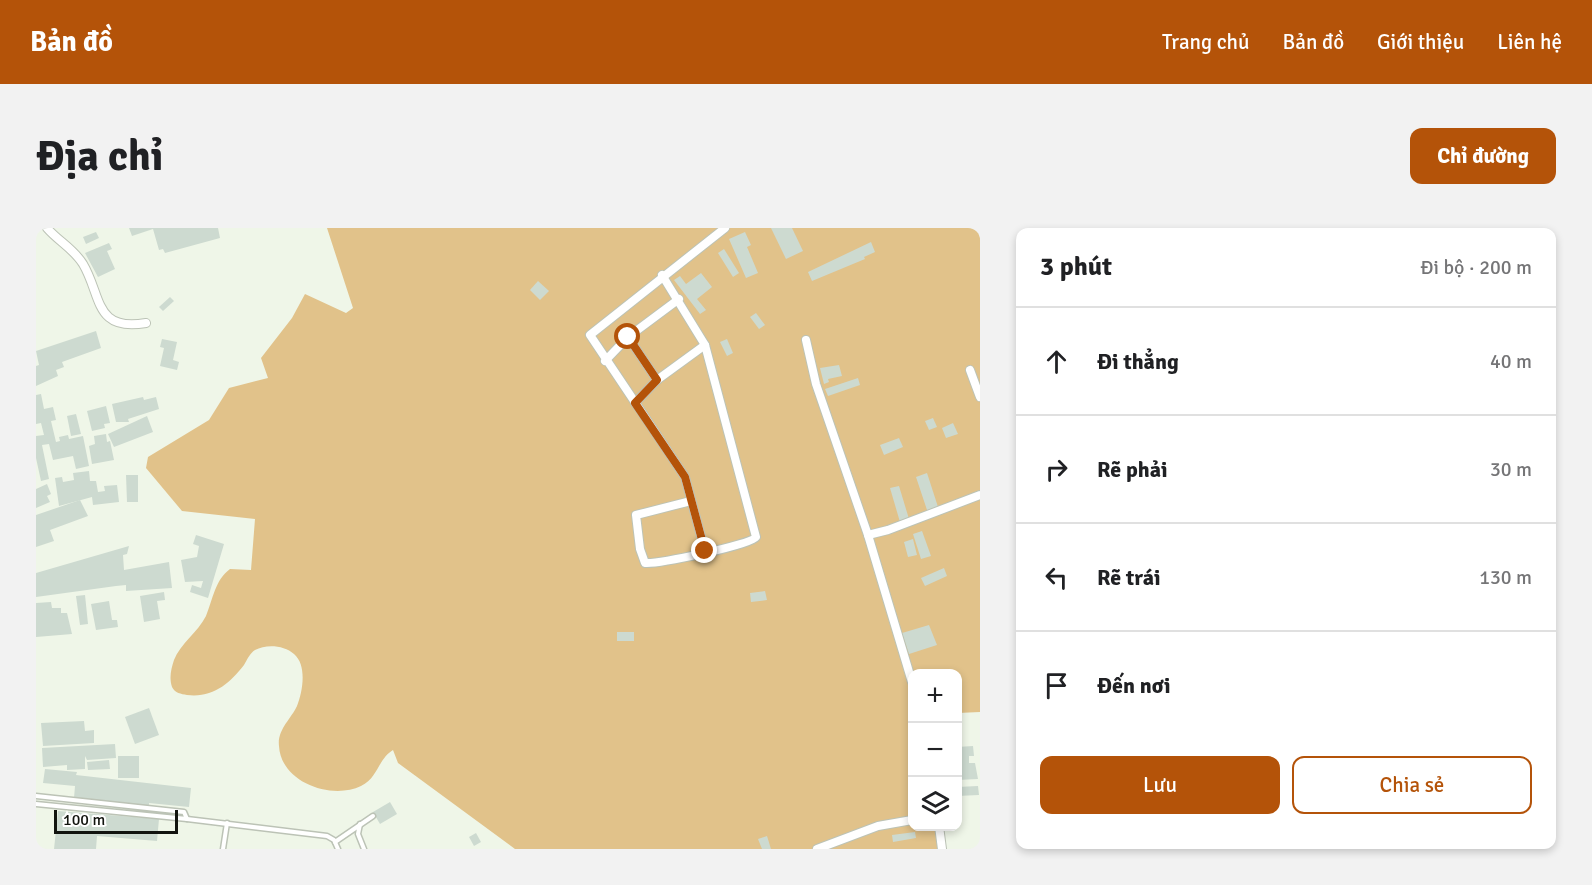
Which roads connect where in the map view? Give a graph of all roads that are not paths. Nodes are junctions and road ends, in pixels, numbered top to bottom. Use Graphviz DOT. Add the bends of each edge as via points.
graph roads {
  1 [pos="47,228"];
  2 [pos="725,228"];
  3 [pos="662,275"];
  4 [pos="679,299"];
  5 [pos="146,323"];
  6 [pos="628,337"];
  7 [pos="806,340"];
  8 [pos="705,345"];
  9 [pos="605,361"];
  10 [pos="970,370"];
  11 [pos="657,380"];
  12 [pos="980,398"];
  13 [pos="635,403"];
  14 [pos="980,495"];
  15 [pos="691,501"];
  16 [pos="868,535"];
  17 [pos="705,551"];
  18 [pos="908,669"];
  19 [pos="36,796"];
  20 [pos="36,804"];
  21 [pos="373,816"];
  22 [pos="187,819"];
  23 [pos="908,821"];
  24 [pos="361,823"];
  25 [pos="227,824"];
  26 [pos="940,831"];
  27 [pos="335,842"];
  28 [pos="223,849"];
  29 [pos="338,849"];
  30 [pos="364,849"];
  31 [pos="817,849"];
  32 [pos="942,849"];
  1 -- 5 [label="street" via="72,249 84,266 103,313 120,323"];
  2 -- 3 [label="street"];
  3 -- 4 [label="street"];
  3 -- 9 [label="street" via="591,331"];
  4 -- 6 [label="street"];
  4 -- 8 [label="street"];
  6 -- 9 [label="street"];
  6 -- 11 [label="street"];
  7 -- 16 [label="street" via="816,384"];
  8 -- 11 [label="street"];
  8 -- 17 [label="street" via="756,537 753,541"];
  9 -- 13 [label="street"];
  10 -- 12 [label="street"];
  11 -- 13 [label="street"];
  13 -- 15 [label="street" via="685,477"];
  14 -- 16 [label="street"];
  15 -- 17 [label="street"];
  15 -- 17 [label="street" via="636,514 642,559 647,564"];
  16 -- 18 [label="street"];
  19 -- 22 [label="lane" via="184,812"];
  20 -- 22 [label="lane"];
  21 -- 24 [label="lane"];
  22 -- 25 [label="lane"];
  23 -- 31 [label="street" via="878,826"];
  24 -- 27 [label="lane"];
  24 -- 30 [label="lane" via="358,834"];
  25 -- 27 [label="lane" via="327,836"];
  25 -- 28 [label="lane"];
  26 -- 32 [label="street"];
  27 -- 29 [label="lane"];
}
